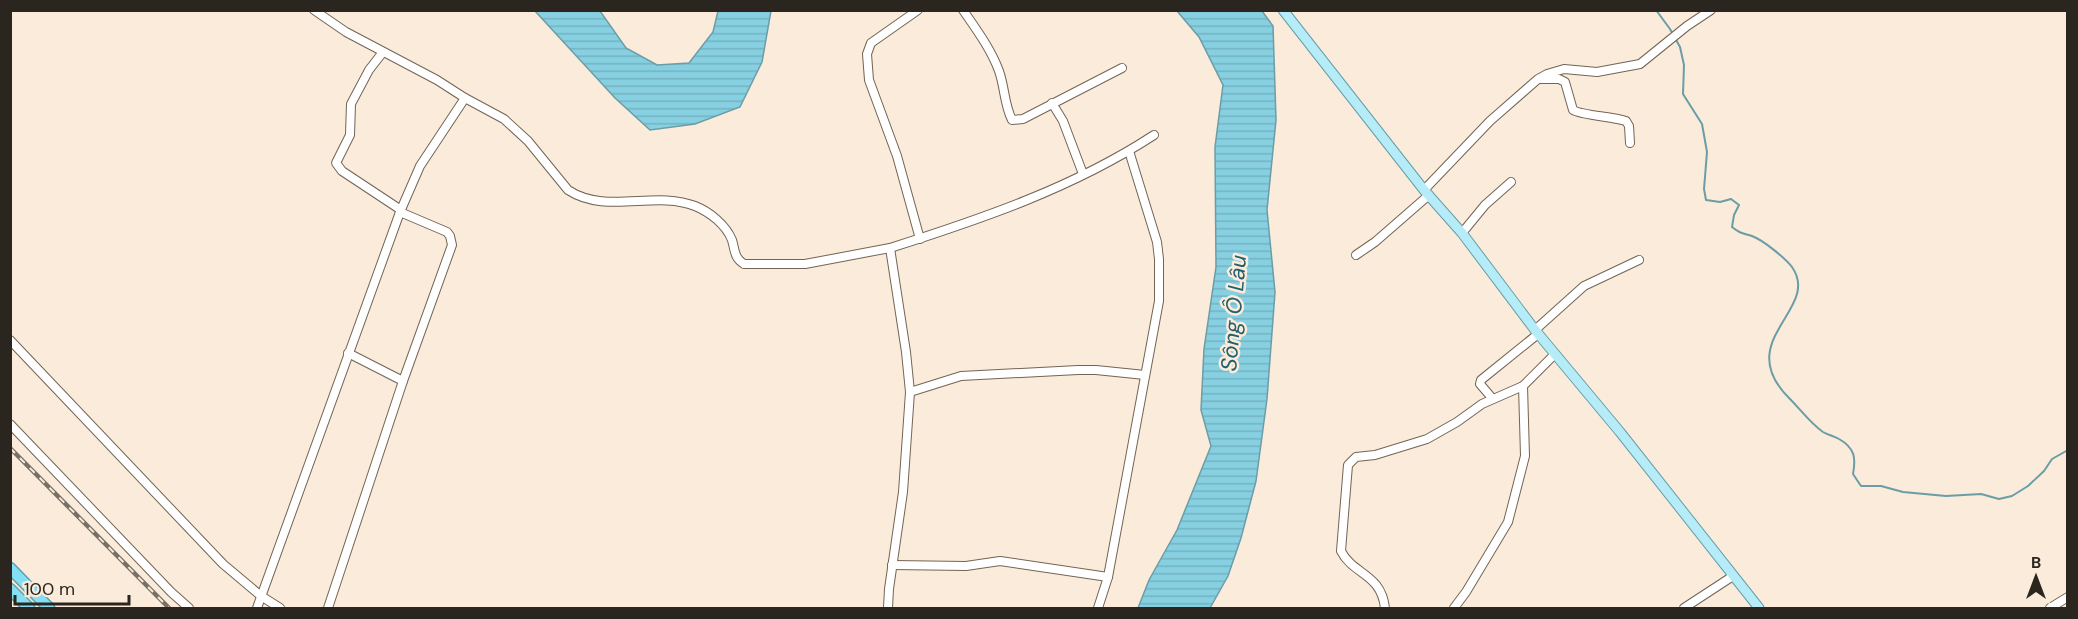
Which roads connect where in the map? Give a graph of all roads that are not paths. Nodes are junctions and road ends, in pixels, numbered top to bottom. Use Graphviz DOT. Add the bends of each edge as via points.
graph roads {
  1 [pos="314,10"];
  2 [pos="918,10"];
  3 [pos="963,10"];
  4 [pos="1282,10"];
  5 [pos="1711,10"];
  6 [pos="383,52"];
  7 [pos="1122,68"];
  8 [pos="1538,79"];
  9 [pos="465,98"];
  10 [pos="1052,103"];
  11 [pos="1154,135"];
  12 [pos="1630,143"];
  13 [pos="1129,152"];
  14 [pos="1083,174"];
  15 [pos="1511,182"];
  16 [pos="1426,192"];
  17 [pos="400,211"];
  18 [pos="1462,233"];
  19 [pos="920,238"];
  20 [pos="890,248"];
  21 [pos="1356,255"];
  22 [pos="1639,260"];
  23 [pos="1536,332"];
  24 [pos="10,340"];
  25 [pos="348,353"];
  26 [pos="1555,354"];
  27 [pos="1145,375"];
  28 [pos="403,381"];
  29 [pos="1523,386"];
  30 [pos="910,392"];
  31 [pos="1492,398"];
  32 [pos="10,424"];
  33 [pos="892,565"];
  34 [pos="10,568"];
  35 [pos="1734,576"];
  36 [pos="1108,577"];
  37 [pos="10,589"];
  38 [pos="261,596"];
  39 [pos="2067,597"];
  40 [pos="29,609"];
  41 [pos="49,609"];
  42 [pos="189,609"];
  43 [pos="257,609"];
  44 [pos="280,609"];
  45 [pos="328,609"];
  46 [pos="888,609"];
  47 [pos="1098,609"];
  48 [pos="1385,609"];
  49 [pos="1454,609"];
  50 [pos="1684,609"];
  51 [pos="1759,609"];
  52 [pos="2050,609"];
  1 -- 6 [label="street"];
  2 -- 19 [label="street" via="871,43 867,60 869,80 897,156"];
  3 -- 10 [label="street" via="998,69 1012,120 1023,119"];
  4 -- 16 [label="main road"];
  5 -- 8 [label="street" via="1640,64 1597,72 1564,69"];
  6 -- 9 [label="street"];
  6 -- 17 [label="street" via="351,104 350,135 336,163"];
  7 -- 10 [label="street"];
  8 -- 12 [label="street" via="1565,82 1576,113 1626,121"];
  8 -- 16 [label="street" via="1490,121"];
  9 -- 17 [label="street" via="420,166"];
  9 -- 20 [label="street" via="519,130 568,190 579,197 692,205 727,230 736,256 744,264 805,264"];
  10 -- 14 [label="street"];
  11 -- 13 [label="street"];
  13 -- 14 [label="street"];
  13 -- 27 [label="street" via="1153,226 1159,259 1159,301"];
  14 -- 19 [label="street" via="1000,211"];
  15 -- 18 [label="street"];
  16 -- 18 [label="main road"];
  16 -- 21 [label="street" via="1375,242"];
  17 -- 25 [label="street"];
  17 -- 28 [label="street" via="447,232 452,245"];
  18 -- 23 [label="main road"];
  19 -- 20 [label="street"];
  20 -- 30 [label="street"];
  22 -- 23 [label="street" via="1584,286"];
  23 -- 26 [label="main road"];
  23 -- 31 [label="street" via="1481,380"];
  24 -- 38 [label="street" via="223,564"];
  25 -- 28 [label="street"];
  25 -- 38 [label="street"];
  26 -- 29 [label="street"];
  26 -- 35 [label="main road"];
  27 -- 30 [label="street" via="1096,370 961,376"];
  27 -- 36 [label="street"];
  28 -- 45 [label="street"];
  29 -- 31 [label="street"];
  29 -- 49 [label="street" via="1525,456 1508,522"];
  30 -- 33 [label="street" via="903,492"];
  31 -- 48 [label="street" via="1427,439 1375,456 1356,457 1348,465 1341,551 1376,584"];
  32 -- 42 [label="street"];
  33 -- 36 [label="street" via="966,566 1000,561"];
  33 -- 46 [label="street"];
  34 -- 41 [label="highway"];
  35 -- 50 [label="street"];
  35 -- 51 [label="main road"];
  36 -- 47 [label="street"];
  37 -- 40 [label="highway"];
  38 -- 43 [label="street"];
  38 -- 44 [label="street"];
  39 -- 52 [label="street"];
}
